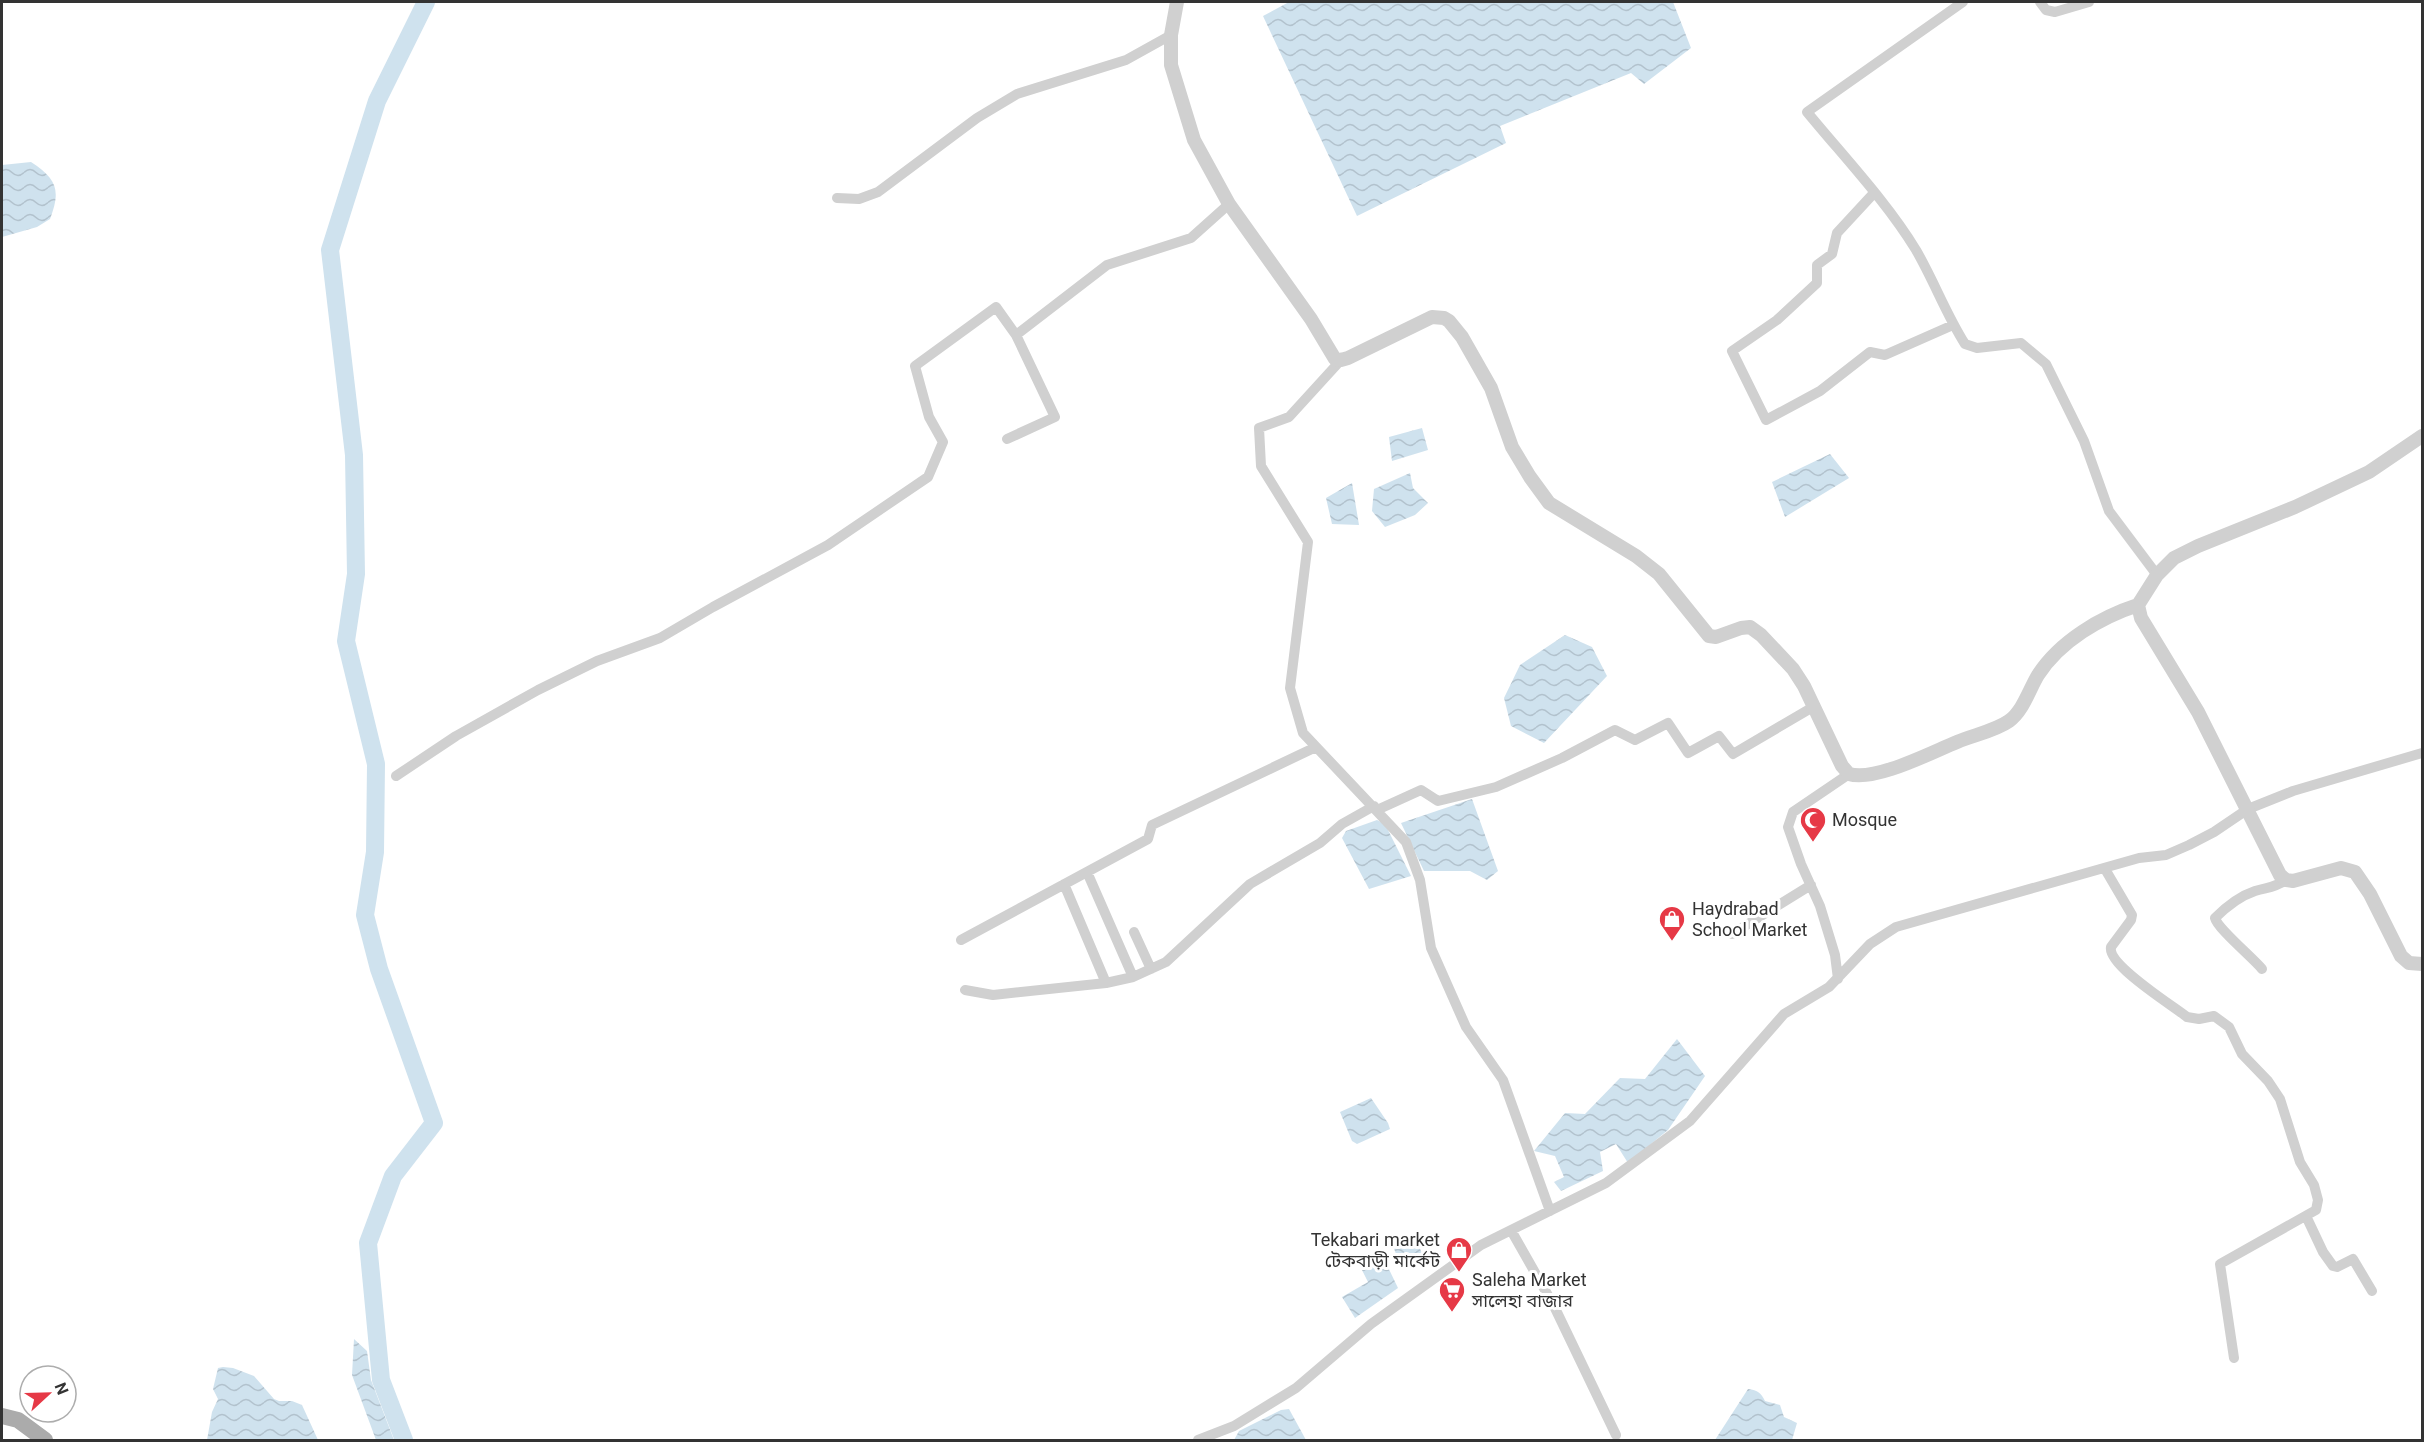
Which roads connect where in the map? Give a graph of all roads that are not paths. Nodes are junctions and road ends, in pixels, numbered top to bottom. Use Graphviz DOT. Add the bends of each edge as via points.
graph roads {
  1 [pos="1177,2"];
  2 [pos="1963,2"];
  3 [pos="2040,2"];
  4 [pos="2089,2"];
  5 [pos="1171,35"];
  6 [pos="1874,193"];
  7 [pos="837,198"];
  8 [pos="1229,204"];
  9 [pos="1953,325"];
  10 [pos="1016,334"];
  11 [pos="1341,360"];
  12 [pos="2422,436"];
  13 [pos="1007,439"];
  14 [pos="2157,575"];
  15 [pos="2138,605"];
  16 [pos="1813,707"];
  17 [pos="1316,747"];
  18 [pos="2422,753"];
  19 [pos="1849,774"];
  20 [pos="396,776"];
  21 [pos="1375,808"];
  22 [pos="2248,808"];
  23 [pos="2105,869"];
  24 [pos="1087,872"];
  25 [pos="2286,880"];
  26 [pos="1064,885"];
  27 [pos="1811,885"];
  28 [pos="1134,932"];
  29 [pos="1732,934"];
  30 [pos="961,940"];
  31 [pos="2422,964"];
  32 [pos="1151,969"];
  33 [pos="2262,969"];
  34 [pos="1133,977"];
  35 [pos="1838,979"];
  36 [pos="1106,983"];
  37 [pos="965,990"];
  38 [pos="1550,1211"];
  39 [pos="2306,1216"];
  40 [pos="1512,1232"];
  41 [pos="2372,1291"];
  42 [pos="2234,1358"];
  43 [pos="2,1416"];
  44 [pos="1616,1435"];
  45 [pos="45,1440"];
  46 [pos="1198,1440"];
  1 -- 5 [label="street"];
  2 -- 6 [label="street" via="1807,112"];
  3 -- 4 [label="street" via="2046,10 2055,12"];
  5 -- 7 [label="street" via="1126,60 1017,94 977,118 878,192 859,199"];
  5 -- 8 [label="street" via="1171,65 1194,140"];
  6 -- 9 [label="street" via="1914,249"];
  6 -- 9 [label="street" via="1837,232 1832,254 1817,265 1817,283 1777,320 1732,351 1766,420 1820,391 1870,352 1885,355"];
  8 -- 10 [label="street" via="1191,238 1107,265"];
  8 -- 11 [label="street" via="1332,355"];
  9 -- 14 [label="street" via="1965,344 1977,348 2021,343 2046,364 2084,441 2109,511"];
  10 -- 13 [label="street" via="1055,417"];
  10 -- 20 [label="street" via="996,307 915,366 929,417 943,442 928,477 828,545 660,638 597,661 538,690 456,736"];
  11 -- 16 [label="street" via="1432,317 1449,321 1491,388 1512,447 1549,503 1659,574 1709,636 1750,627 1761,635 1793,669"];
  11 -- 17 [label="street" via="1289,417 1259,428 1262,466 1308,542 1290,688 1303,732"];
  12 -- 14 [label="street" via="2369,472 2198,546 2174,558"];
  14 -- 15 [label="street"];
  15 -- 19 [label="street" via="2096,622 2072,639 2039,673 2016,715 2007,723 1864,777"];
  15 -- 22 [label="street" via="2141,618 2198,712"];
  16 -- 19 [label="street"];
  16 -- 21 [label="street" via="1733,754 1719,736 1688,753 1668,723 1635,740 1615,730 1496,787 1438,801 1421,790"];
  17 -- 21 [label="street"];
  17 -- 24 [label="street" via="1152,825 1148,839"];
  18 -- 22 [label="street"];
  19 -- 27 [label="street" via="1793,812 1789,819 1788,827"];
  21 -- 32 [label="street" via="1342,824 1320,843 1250,884 1166,962"];
  21 -- 38 [label="street" via="1406,842 1420,880 1431,948 1466,1027 1503,1080"];
  22 -- 23 [label="street" via="2214,832 2166,855 2139,858"];
  22 -- 25 [label="street"];
  23 -- 35 [label="street" via="1896,927 1870,944"];
  23 -- 39 [label="street" via="2132,915 2111,947 2112,956 2126,972 2187,1017 2214,1016 2229,1027 2242,1054 2280,1099 2300,1162 2318,1200 2316,1209"];
  24 -- 26 [label="street"];
  24 -- 34 [label="street"];
  25 -- 31 [label="street" via="2341,868 2355,872 2401,956 2409,963"];
  25 -- 33 [label="street" via="2240,898 2215,918 2217,926"];
  26 -- 30 [label="street"];
  26 -- 36 [label="street"];
  27 -- 29 [label="street"];
  27 -- 35 [label="street" via="1835,955"];
  28 -- 32 [label="street"];
  32 -- 34 [label="street"];
  34 -- 36 [label="street"];
  35 -- 38 [label="street" via="1784,1014 1690,1121 1606,1184"];
  36 -- 37 [label="street" via="993,995"];
  38 -- 40 [label="street"];
  39 -- 41 [label="street" via="2333,1266 2353,1259"];
  39 -- 42 [label="street" via="2220,1264"];
  40 -- 44 [label="street" via="1554,1306"];
  40 -- 46 [label="street" via="1481,1245 1371,1324 1296,1388 1234,1426"];
  43 -- 45 [label="main road" via="18,1420"];
}
